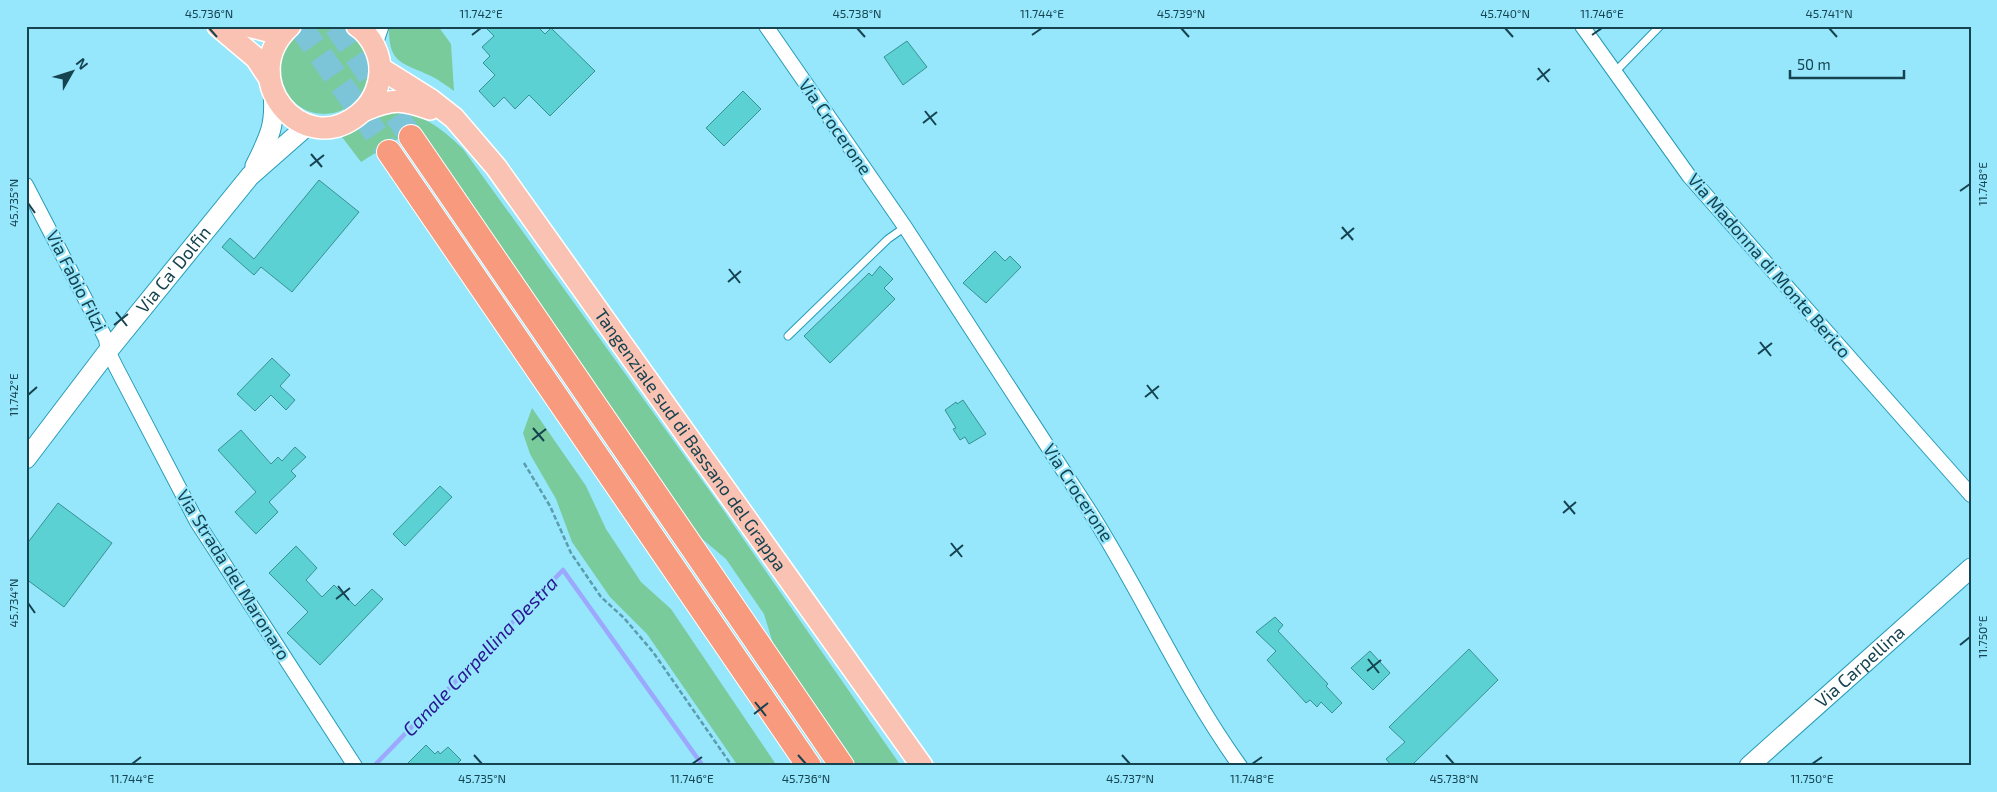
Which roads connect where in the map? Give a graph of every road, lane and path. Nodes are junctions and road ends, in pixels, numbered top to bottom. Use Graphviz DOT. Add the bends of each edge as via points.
graph roads {
  1 [pos="218,26"];
  2 [pos="248,26"];
  3 [pos="285,26"];
  4 [pos="290,26"];
  5 [pos="357,26"];
  6 [pos="766,26"];
  7 [pos="1582,26"];
  8 [pos="1660,26"];
  9 [pos="376,35"];
  10 [pos="380,68"];
  11 [pos="1614,73"];
  12 [pos="271,84"];
  13 [pos="365,110"];
  14 [pos="454,118"];
  15 [pos="308,125"];
  16 [pos="411,137"];
  17 [pos="389,152"];
  18 [pos="250,176"];
  19 [pos="26,185"];
  20 [pos="905,227"];
  21 [pos="788,336"];
  22 [pos="108,351"];
  23 [pos="26,459"];
  24 [pos="524,463"];
  25 [pos="1971,495"];
  26 [pos="1971,568"];
  27 [pos="355,766"];
  28 [pos="732,766"];
  29 [pos="809,766"];
  30 [pos="842,766"];
  31 [pos="922,766"];
  32 [pos="1240,766"];
  33 [pos="1749,766"];
  1 -- 12 [label="main road, Tangenziale sud di Bassano del Grappa" via="256,58"];
  2 -- 3 [label="main road" via="268,31"];
  4 -- 12 [label="main road" via="274,46 269,60"];
  5 -- 9 [label="main road"];
  6 -- 20 [label="street, Via Crocerone"];
  7 -- 11 [label="street, Via Madonna di Monte Berico"];
  8 -- 11 [label="lane"];
  9 -- 10 [label="main road"];
  10 -- 13 [label="main road" via="376,90"];
  10 -- 14 [label="main road, Tangenziale sud di Bassano del Grappa"];
  11 -- 25 [label="street, Via Madonna di Monte Berico" via="1689,176"];
  12 -- 15 [label="main road, Tangenziale sud di Bassano del Grappa" via="281,107"];
  12 -- 18 [label="street, Via Ca' Dolfin" via="275,116"];
  13 -- 14 [label="main road, Tangenziale sud di Bassano del Grappa" via="386,101 406,100"];
  13 -- 15 [label="main road, Tangenziale sud di Bassano del Grappa" via="338,126"];
  14 -- 31 [label="main road, Tangenziale sud di Bassano del Grappa" via="502,175"];
  15 -- 18 [label="street, Via Ca' Dolfin"];
  16 -- 30 [label="highway"];
  17 -- 29 [label="highway"];
  18 -- 22 [label="street, Via Ca' Dolfin"];
  19 -- 22 [label="street, Via Fabio Filzi" via="106,339"];
  20 -- 21 [label="lane" via="888,239"];
  20 -- 32 [label="street, Via Crocerone" via="1111,544 1188,687"];
  22 -- 23 [label="street, Via Ca' Dolfin"];
  22 -- 27 [label="street, Via Strada del Maronaro" via="197,522"];
  24 -- 28 [label="path" via="550,506 571,553 601,597 653,652"];
  26 -- 33 [label="street, Via Carpellina"];
}
